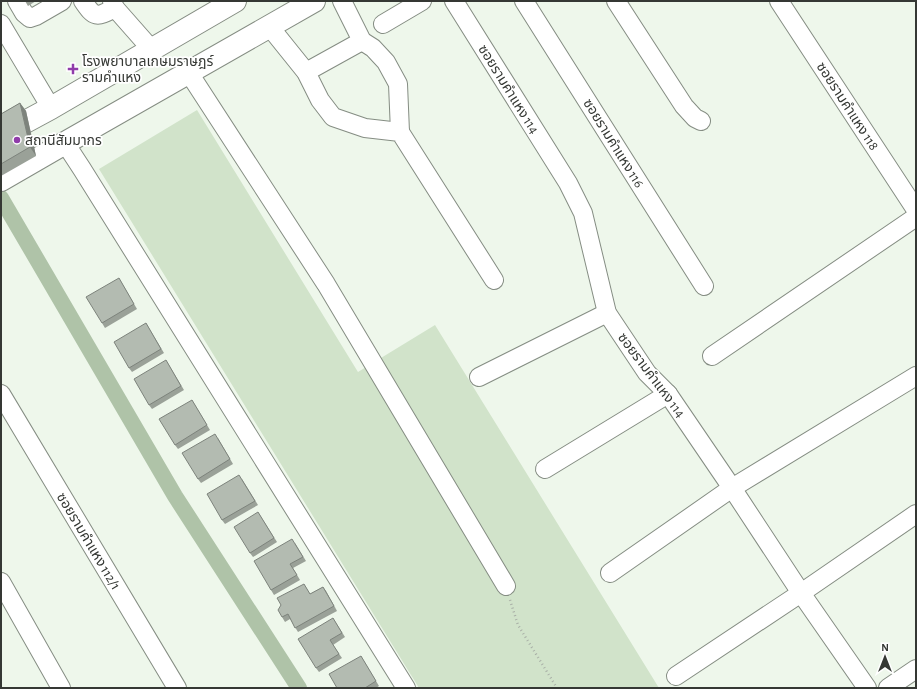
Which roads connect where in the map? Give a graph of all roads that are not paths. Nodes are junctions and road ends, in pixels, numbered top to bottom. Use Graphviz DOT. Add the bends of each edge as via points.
graph roads {
  1 [pos="17,1"];
  2 [pos="62,1"];
  3 [pos="83,1"];
  4 [pos="235,1"];
  5 [pos="314,1"];
  6 [pos="342,1"];
  7 [pos="422,1"];
  8 [pos="454,1"];
  9 [pos="524,1"];
  10 [pos="616,1"];
  11 [pos="779,1"];
  12 [pos="113,4"];
  13 [pos="1,24"];
  14 [pos="383,24"];
  15 [pos="269,26"];
  16 [pos="362,41"];
  17 [pos="152,50"];
  18 [pos="306,72"];
  19 [pos="189,73"];
  20 [pos="51,108"];
  21 [pos="701,121"];
  22 [pos="400,132"];
  23 [pos="3,134"];
  24 [pos="65,143"];
  25 [pos="9,176"];
  26 [pos="916,210"];
  27 [pos="916,217"];
  28 [pos="494,280"];
  29 [pos="704,286"];
  30 [pos="607,313"];
  31 [pos="712,356"];
  32 [pos="916,376"];
  33 [pos="479,377"];
  34 [pos="1,394"];
  35 [pos="668,394"];
  36 [pos="545,469"];
  37 [pos="732,488"];
  38 [pos="916,514"];
  39 [pos="610,573"];
  40 [pos="1,582"];
  41 [pos="506,586"];
  42 [pos="801,593"];
  43 [pos="916,669"];
  44 [pos="676,676"];
  45 [pos="61,688"];
  46 [pos="177,688"];
  47 [pos="406,688"];
  48 [pos="867,688"];
  49 [pos="888,688"];
  1 -- 2 [label="street" via="30,18"];
  3 -- 12 [label="street" via="94,15 103,14"];
  4 -- 17 [label="main road"];
  5 -- 15 [label="main road"];
  6 -- 16 [label="street"];
  7 -- 14 [label="street"];
  8 -- 30 [label="street, ซอยรามคำแหง 114" via="568,183 583,213"];
  9 -- 29 [label="street, ซอยรามคำแหง 116"];
  10 -- 21 [label="street" via="684,106 694,118"];
  11 -- 26 [label="street, ซอยรามคำแหง 118"];
  12 -- 17 [label="street"];
  13 -- 20 [label="street"];
  15 -- 18 [label="street"];
  15 -- 19 [label="main road"];
  16 -- 18 [label="street"];
  16 -- 22 [label="street" via="386,62 398,84"];
  17 -- 20 [label="main road"];
  18 -- 22 [label="street" via="320,100 333,116 364,128"];
  19 -- 24 [label="main road"];
  19 -- 41 [label="street" via="326,284"];
  20 -- 23 [label="main road"];
  22 -- 28 [label="street"];
  24 -- 25 [label="main road"];
  24 -- 47 [label="street"];
  27 -- 31 [label="street"];
  30 -- 33 [label="street"];
  30 -- 35 [label="street, ซอยรามคำแหง 114" via="647,373"];
  32 -- 37 [label="street"];
  34 -- 46 [label="street, ซอยรามคำแหง 112/1"];
  35 -- 36 [label="street"];
  35 -- 37 [label="street, ซอยรามคำแหง 114"];
  37 -- 39 [label="street"];
  37 -- 42 [label="street, ซอยรามคำแหง 114"];
  38 -- 42 [label="street"];
  40 -- 45 [label="street"];
  42 -- 44 [label="street"];
  42 -- 48 [label="street, ซอยรามคำแหง 114"];
  43 -- 49 [label="street"];
}
